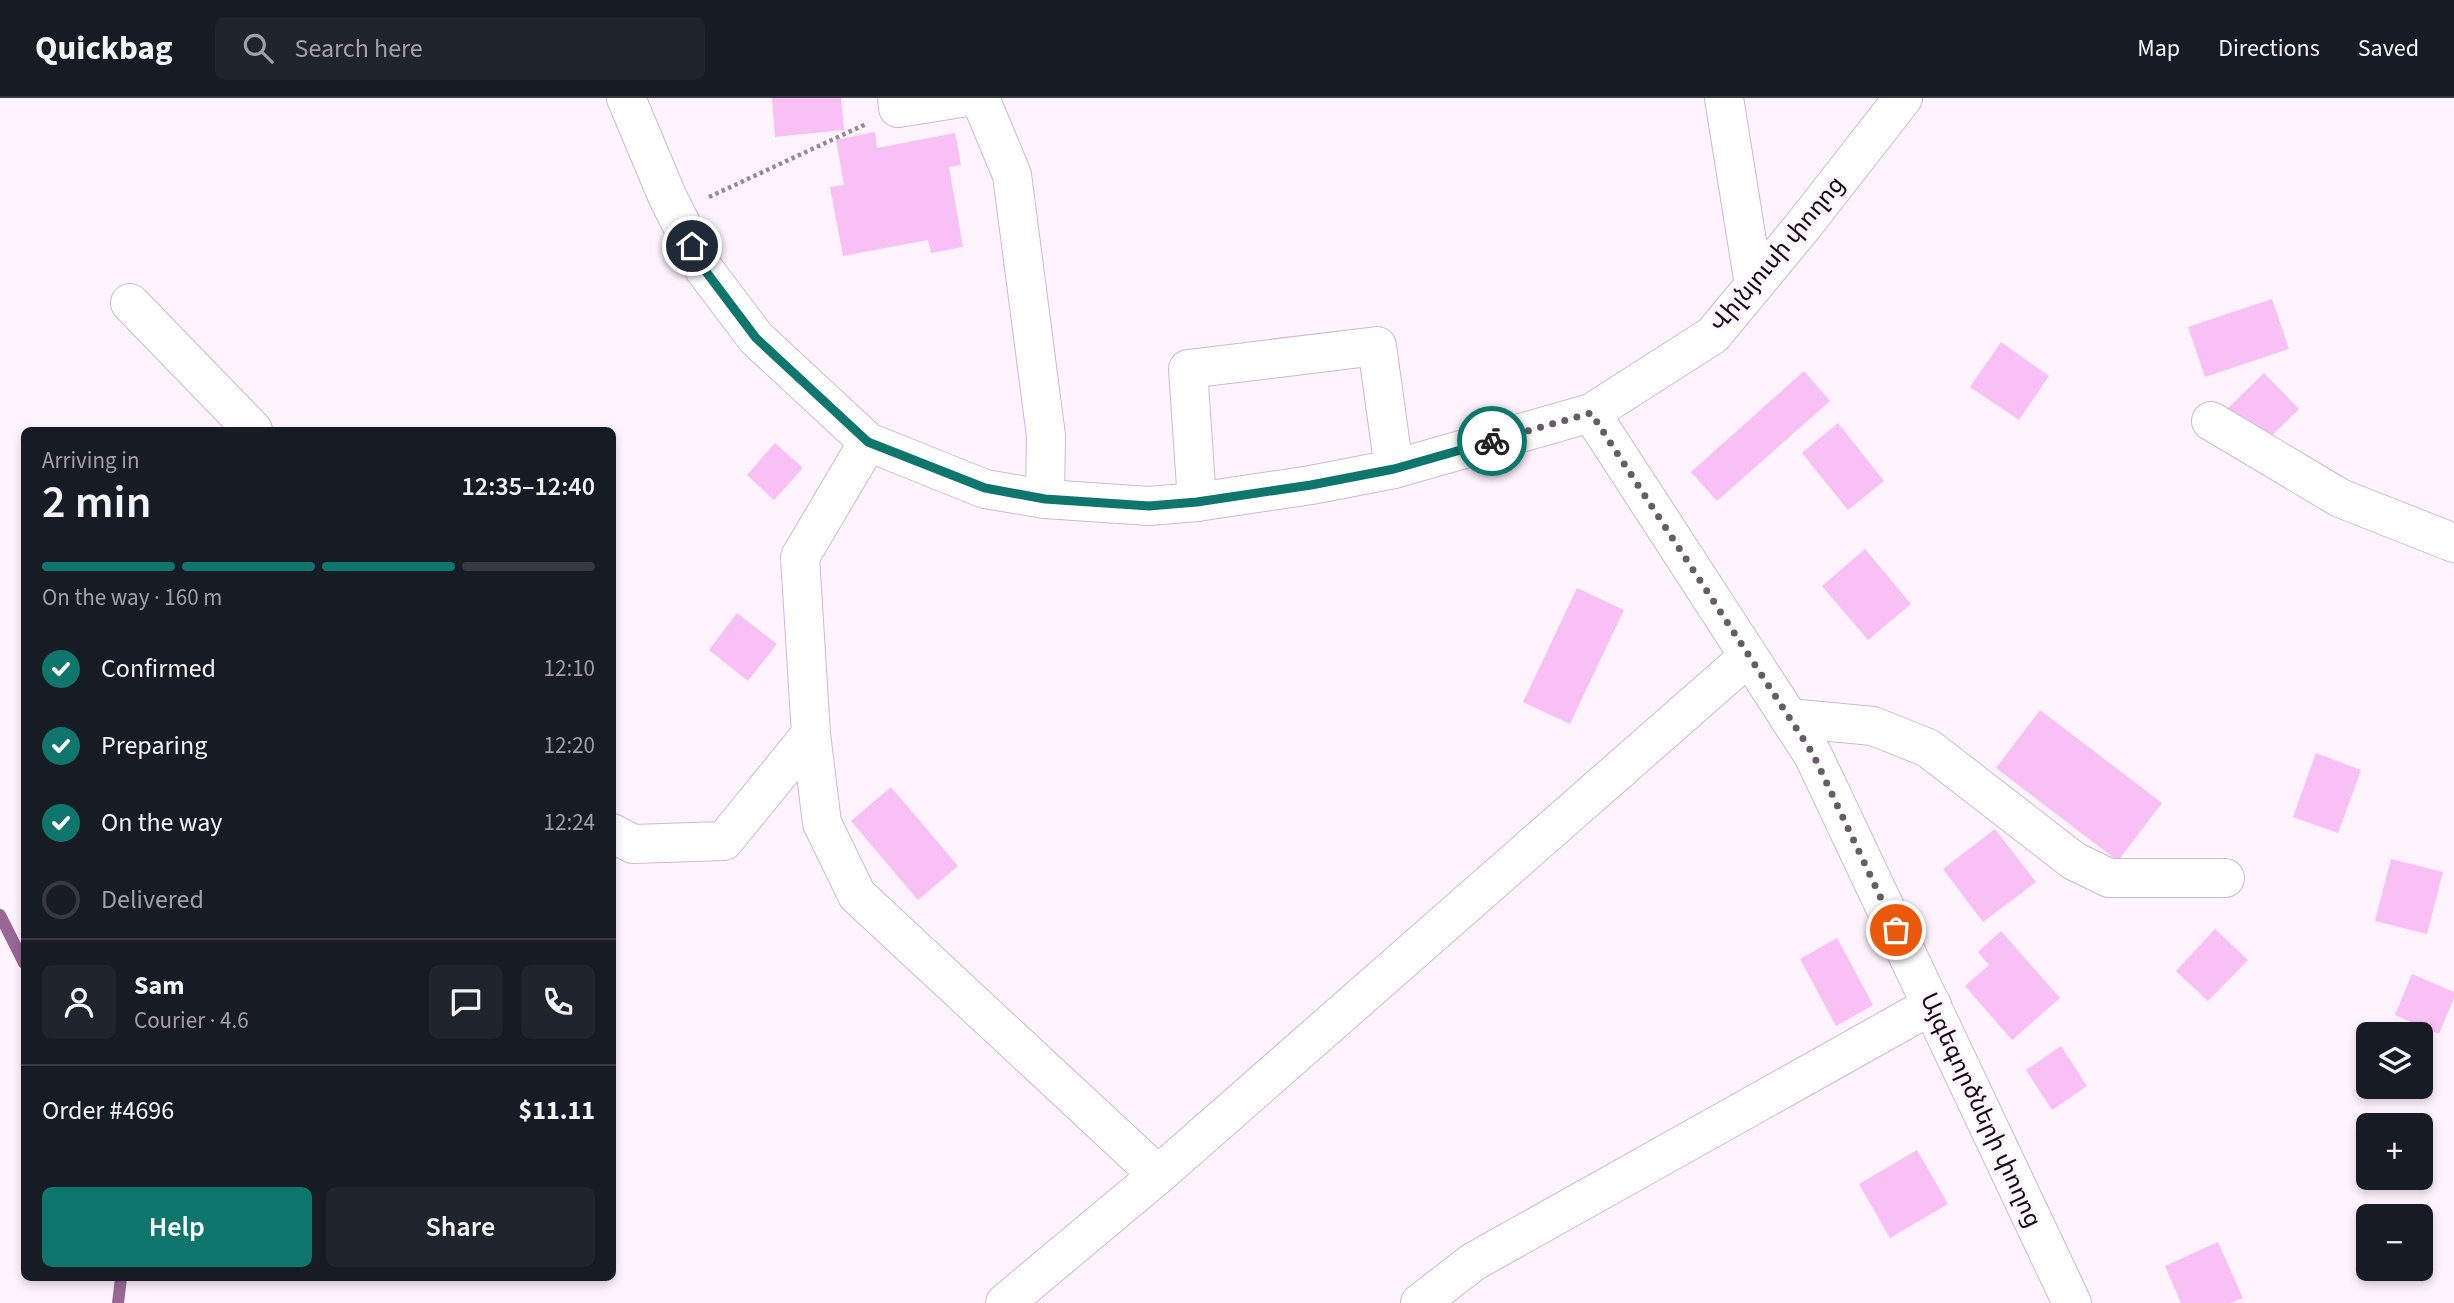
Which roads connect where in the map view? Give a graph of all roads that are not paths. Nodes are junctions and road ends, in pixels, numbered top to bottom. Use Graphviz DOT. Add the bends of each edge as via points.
graph roads {
  1 [pos="626,98"];
  2 [pos="961,98"];
  3 [pos="980,98"];
  4 [pos="1724,98"];
  5 [pos="1903,98"];
  6 [pos="898,103"];
  7 [pos="1754,285"];
  8 [pos="130,303"];
  9 [pos="1591,413"];
  10 [pos="2211,421"];
  11 [pos="250,427"];
  12 [pos="868,442"];
  13 [pos="1394,469"];
  14 [pos="1045,499"];
  15 [pos="1197,502"];
  16 [pos="2454,543"];
  17 [pos="1748,657"];
  18 [pos="1789,718"];
  19 [pos="811,734"];
  20 [pos="616,835"];
  21 [pos="2225,878"];
  22 [pos="1931,1004"];
  23 [pos="1157,1175"];
  24 [pos="1005,1303"];
  25 [pos="1420,1303"];
  26 [pos="2072,1303"];
  1 -- 12 [label="street, Վիլնյուսի փողոց" via="704,269 756,338"];
  2 -- 6 [label="street"];
  3 -- 14 [label="street" via="1012,175 1046,436"];
  4 -- 7 [label="street"];
  5 -- 7 [label="street, Վիլնյուսի փողոց"];
  7 -- 9 [label="street, Վիլնյուսի փողոց" via="1713,335"];
  8 -- 11 [label="street"];
  9 -- 13 [label="street, Վիլնյուսի փողոց"];
  9 -- 17 [label="street, Այգեգործների փողոց"];
  10 -- 16 [label="street" via="2340,498"];
  12 -- 14 [label="street, Վիլնյուսի փողոց" via="985,488"];
  12 -- 19 [label="street" via="800,557"];
  13 -- 15 [label="street, Վիլնյուսի փողոց"];
  13 -- 15 [label="street" via="1377,345 1188,369"];
  14 -- 15 [label="street, Վիլնյուսի փողոց" via="1149,506"];
  17 -- 18 [label="street, Այգեգործների փողոց"];
  17 -- 23 [label="street"];
  18 -- 21 [label="street" via="1873,726 1928,748 2074,861 2109,878"];
  18 -- 22 [label="street, Այգեգործների փողոց" via="1813,754"];
  19 -- 20 [label="street" via="724,841 633,844"];
  19 -- 23 [label="street" via="822,823 857,895"];
  22 -- 25 [label="street" via="1472,1262"];
  22 -- 26 [label="street, Այգեգործների փողոց"];
  23 -- 24 [label="street"];
}
